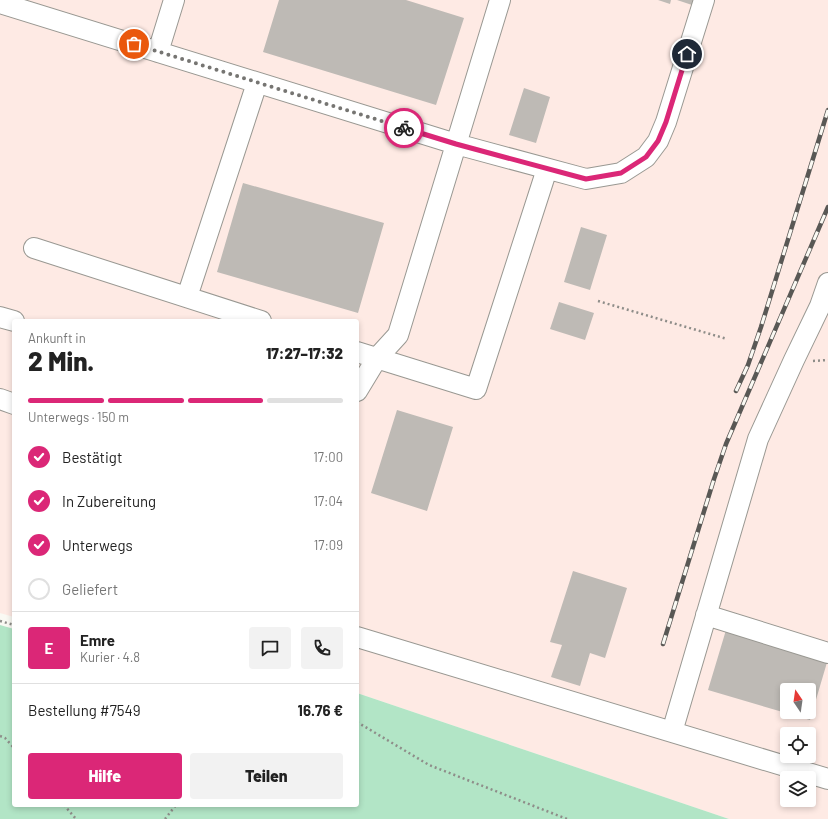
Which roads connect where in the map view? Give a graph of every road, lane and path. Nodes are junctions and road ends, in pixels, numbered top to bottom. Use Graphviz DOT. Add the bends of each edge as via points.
graph roads {
  1 [pos="174,0"];
  2 [pos="500,0"];
  3 [pos="704,0"];
  4 [pos="0,3"];
  5 [pos="158,52"];
  6 [pos="256,83"];
  7 [pos="456,144"];
  8 [pos="548,169"];
  9 [pos="34,248"];
  10 [pos="828,283"];
  11 [pos="187,297"];
  12 [pos="598,301"];
  13 [pos="0,317"];
  14 [pos="255,319"];
  15 [pos="12,320"];
  16 [pos="727,339"];
  17 [pos="359,353"];
  18 [pos="377,358"];
  19 [pos="359,388"];
  20 [pos="0,399"];
  21 [pos="12,403"];
  22 [pos="706,615"];
  23 [pos="0,621"];
  24 [pos="12,624"];
  25 [pos="359,638"];
  26 [pos="828,653"];
  27 [pos="359,723"];
  28 [pos="672,732"];
  29 [pos="0,736"];
  30 [pos="12,746"];
  31 [pos="828,779"];
  32 [pos="66,807"];
  33 [pos="174,807"];
  34 [pos="76,819"];
  35 [pos="165,819"];
  36 [pos="567,819"];
  1 -- 5 [label="lane"];
  2 -- 7 [label="lane"];
  3 -- 8 [label="lane" via="666,122 658,141 646,157 621,173 586,179"];
  4 -- 5 [label="lane"];
  5 -- 6 [label="lane"];
  6 -- 7 [label="lane"];
  6 -- 11 [label="lane"];
  7 -- 8 [label="lane"];
  7 -- 18 [label="lane" via="398,335"];
  8 -- 18 [label="lane" via="476,389"];
  9 -- 11 [label="lane"];
  10 -- 22 [label="lane" via="820,306 758,439"];
  11 -- 14 [label="lane"];
  12 -- 16 [label="path"];
  13 -- 15 [label="lane"];
  17 -- 18 [label="lane"];
  18 -- 19 [label="lane"];
  20 -- 21 [label="lane"];
  22 -- 26 [label="lane"];
  22 -- 28 [label="lane"];
  23 -- 24 [label="path"];
  25 -- 28 [label="lane"];
  27 -- 36 [label="path" via="429,766"];
  28 -- 31 [label="lane"];
  29 -- 30 [label="path"];
  32 -- 34 [label="path"];
  33 -- 35 [label="path"];
}
